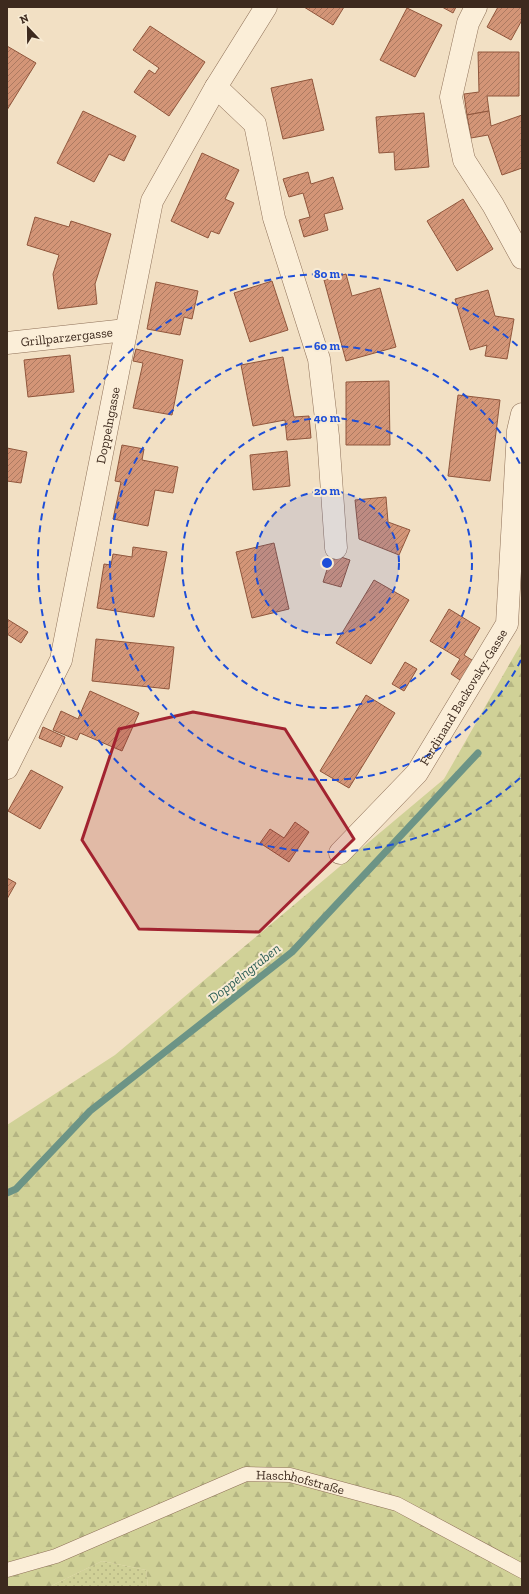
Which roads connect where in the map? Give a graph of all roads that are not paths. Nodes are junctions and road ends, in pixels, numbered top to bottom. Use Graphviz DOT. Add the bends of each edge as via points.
graph roads {
  1 [pos="266,7"];
  2 [pos="476,7"];
  3 [pos="216,87"];
  4 [pos="522,258"];
  5 [pos="126,330"];
  6 [pos="7,343"];
  7 [pos="522,414"];
  8 [pos="336,548"];
  9 [pos="7,768"];
  10 [pos="340,854"];
  11 [pos="7,1570"];
  12 [pos="522,1571"];
  1 -- 3 [label="street, Doppelngasse"];
  2 -- 4 [label="street" via="468,23 451,97 464,160 493,205"];
  3 -- 5 [label="street, Doppelngasse" via="152,201"];
  3 -- 8 [label="street" via="255,124 274,218 319,359 328,436"];
  5 -- 6 [label="street, Grillparzergasse"];
  5 -- 9 [label="street, Doppelngasse" via="61,660"];
  7 -- 10 [label="street, Ferdinand Backovsky-Gasse" via="518,431 507,624 417,774"];
  11 -- 12 [label="lane, Haschhofstraße" via="56,1556 246,1474 290,1474 397,1504"];
}
